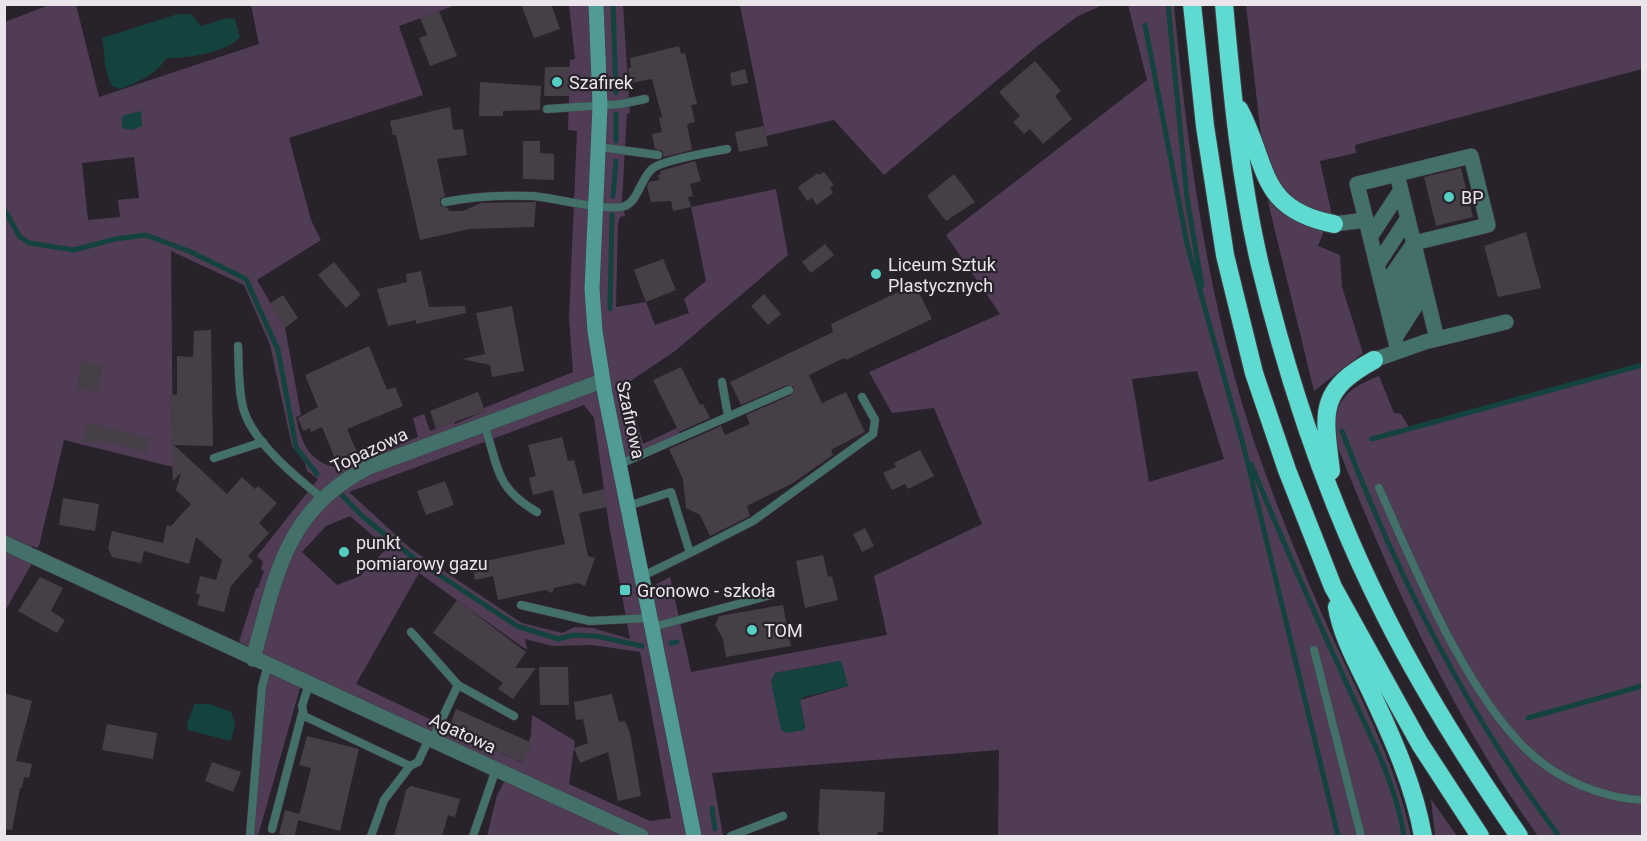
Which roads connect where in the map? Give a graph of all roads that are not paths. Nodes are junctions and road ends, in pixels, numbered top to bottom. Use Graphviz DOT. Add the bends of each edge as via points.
graph roads {
  1 [pos="596,4"];
  2 [pos="1192,4"];
  3 [pos="1224,4"];
  4 [pos="1232,97"];
  5 [pos="645,99"];
  6 [pos="600,106"];
  7 [pos="547,109"];
  8 [pos="599,147"];
  9 [pos="727,149"];
  10 [pos="658,155"];
  11 [pos="1397,174"];
  12 [pos="445,202"];
  13 [pos="597,206"];
  14 [pos="1408,218"];
  15 [pos="1366,220"];
  16 [pos="1334,225"];
  17 [pos="1418,260"];
  18 [pos="1377,264"];
  19 [pos="1424,283"];
  20 [pos="1387,306"];
  21 [pos="1391,322"];
  22 [pos="1506,322"];
  23 [pos="1437,339"];
  24 [pos="1397,344"];
  25 [pos="238,346"];
  26 [pos="1374,360"];
  27 [pos="602,381"];
  28 [pos="722,382"];
  29 [pos="789,390"];
  30 [pos="862,397"];
  31 [pos="728,416"];
  32 [pos="484,424"];
  33 [pos="264,442"];
  34 [pos="214,458"];
  35 [pos="620,464"];
  36 [pos="1380,488"];
  37 [pos="1334,497"];
  38 [pos="322,498"];
  39 [pos="628,506"];
  40 [pos="537,512"];
  41 [pos="4,543"];
  42 [pos="690,553"];
  43 [pos="643,576"];
  44 [pos="1333,587"];
  45 [pos="771,595"];
  46 [pos="521,605"];
  47 [pos="652,622"];
  48 [pos="411,632"];
  49 [pos="1314,650"];
  50 [pos="253,658"];
  51 [pos="268,665"];
  52 [pos="309,684"];
  53 [pos="458,685"];
  54 [pos="302,714"];
  55 [pos="514,716"];
  56 [pos="431,740"];
  57 [pos="410,766"];
  58 [pos="496,769"];
  59 [pos="1642,800"];
  60 [pos="783,816"];
  61 [pos="272,829"];
  62 [pos="250,837"];
  63 [pos="371,837"];
  64 [pos="473,837"];
  65 [pos="641,837"];
  66 [pos="694,837"];
  67 [pos="731,837"];
  68 [pos="1361,837"];
  69 [pos="1423,837"];
  70 [pos="1480,837"];
  71 [pos="1519,837"];
  1 -- 6 [label="street, Szafirowa"];
  2 -- 44 [label="highway" via="1204,126 1225,255 1254,374"];
  3 -- 4 [label="highway"];
  4 -- 16 [label="highway" via="1251,132 1264,177 1277,196 1301,214"];
  4 -- 37 [label="highway" via="1260,263 1300,405"];
  5 -- 6 [label="lane"];
  6 -- 7 [label="lane"];
  6 -- 8 [label="street, Szafirowa"];
  8 -- 10 [label="lane"];
  8 -- 13 [label="street, Szafirowa"];
  9 -- 13 [label="lane" via="658,165 627,204"];
  11 -- 14 [label="street"];
  11 -- 14 [label="street" via="1471,156 1488,225"];
  11 -- 15 [label="street" via="1357,184"];
  12 -- 13 [label="lane" via="470,197 533,196"];
  13 -- 27 [label="street, Szafirowa" via="592,289"];
  14 -- 17 [label="street"];
  14 -- 18 [label="street"];
  14 -- 18 [label="street"];
  14 -- 18 [label="street"];
  15 -- 16 [label="street"];
  15 -- 18 [label="street"];
  17 -- 19 [label="street"];
  17 -- 20 [label="street"];
  18 -- 20 [label="street"];
  19 -- 21 [label="street"];
  19 -- 23 [label="street"];
  19 -- 24 [label="street"];
  20 -- 21 [label="street"];
  21 -- 24 [label="street"];
  22 -- 23 [label="street"];
  23 -- 24 [label="street"];
  24 -- 26 [label="street"];
  25 -- 33 [label="lane" via="244,410"];
  26 -- 37 [label="highway" via="1346,378 1329,400 1326,411"];
  27 -- 32 [label="street, Topazowa"];
  27 -- 35 [label="street, Szafirowa"];
  28 -- 31 [label="lane"];
  29 -- 31 [label="lane"];
  30 -- 42 [label="lane" via="875,420 873,434 753,521"];
  31 -- 35 [label="lane"];
  32 -- 38 [label="street, Topazowa" via="369,467"];
  32 -- 40 [label="lane" via="504,484 517,501"];
  33 -- 34 [label="lane"];
  33 -- 38 [label="lane"];
  35 -- 39 [label="street, Szafirowa"];
  36 -- 59 [label="lane" via="1445,628 1504,725 1536,759 1566,778 1609,795"];
  37 -- 71 [label="highway" via="1384,615 1430,699"];
  38 -- 50 [label="street, Topazowa" via="287,548"];
  39 -- 42 [label="lane" via="671,492"];
  39 -- 43 [label="street, Szafirowa"];
  41 -- 50 [label="street, Agatowa"];
  42 -- 43 [label="lane"];
  43 -- 47 [label="street, Szafirowa"];
  44 -- 69 [label="highway" via="1340,627 1391,735 1415,801"];
  44 -- 70 [label="highway" via="1420,744"];
  45 -- 47 [label="lane"];
  46 -- 47 [label="lane" via="590,621"];
  47 -- 66 [label="street, Szafirowa"];
  48 -- 53 [label="lane"];
  49 -- 68 [label="lane"];
  50 -- 51 [label="street, Agatowa"];
  51 -- 52 [label="street, Agatowa"];
  51 -- 62 [label="lane" via="262,687"];
  52 -- 54 [label="lane"];
  52 -- 56 [label="street, Agatowa"];
  53 -- 55 [label="lane"];
  53 -- 56 [label="lane"];
  54 -- 57 [label="lane"];
  54 -- 61 [label="lane"];
  56 -- 57 [label="lane" via="418,762"];
  56 -- 58 [label="street, Agatowa"];
  57 -- 63 [label="lane" via="384,800"];
  58 -- 64 [label="lane"];
  58 -- 65 [label="street, Agatowa"];
  60 -- 67 [label="lane"];
}
